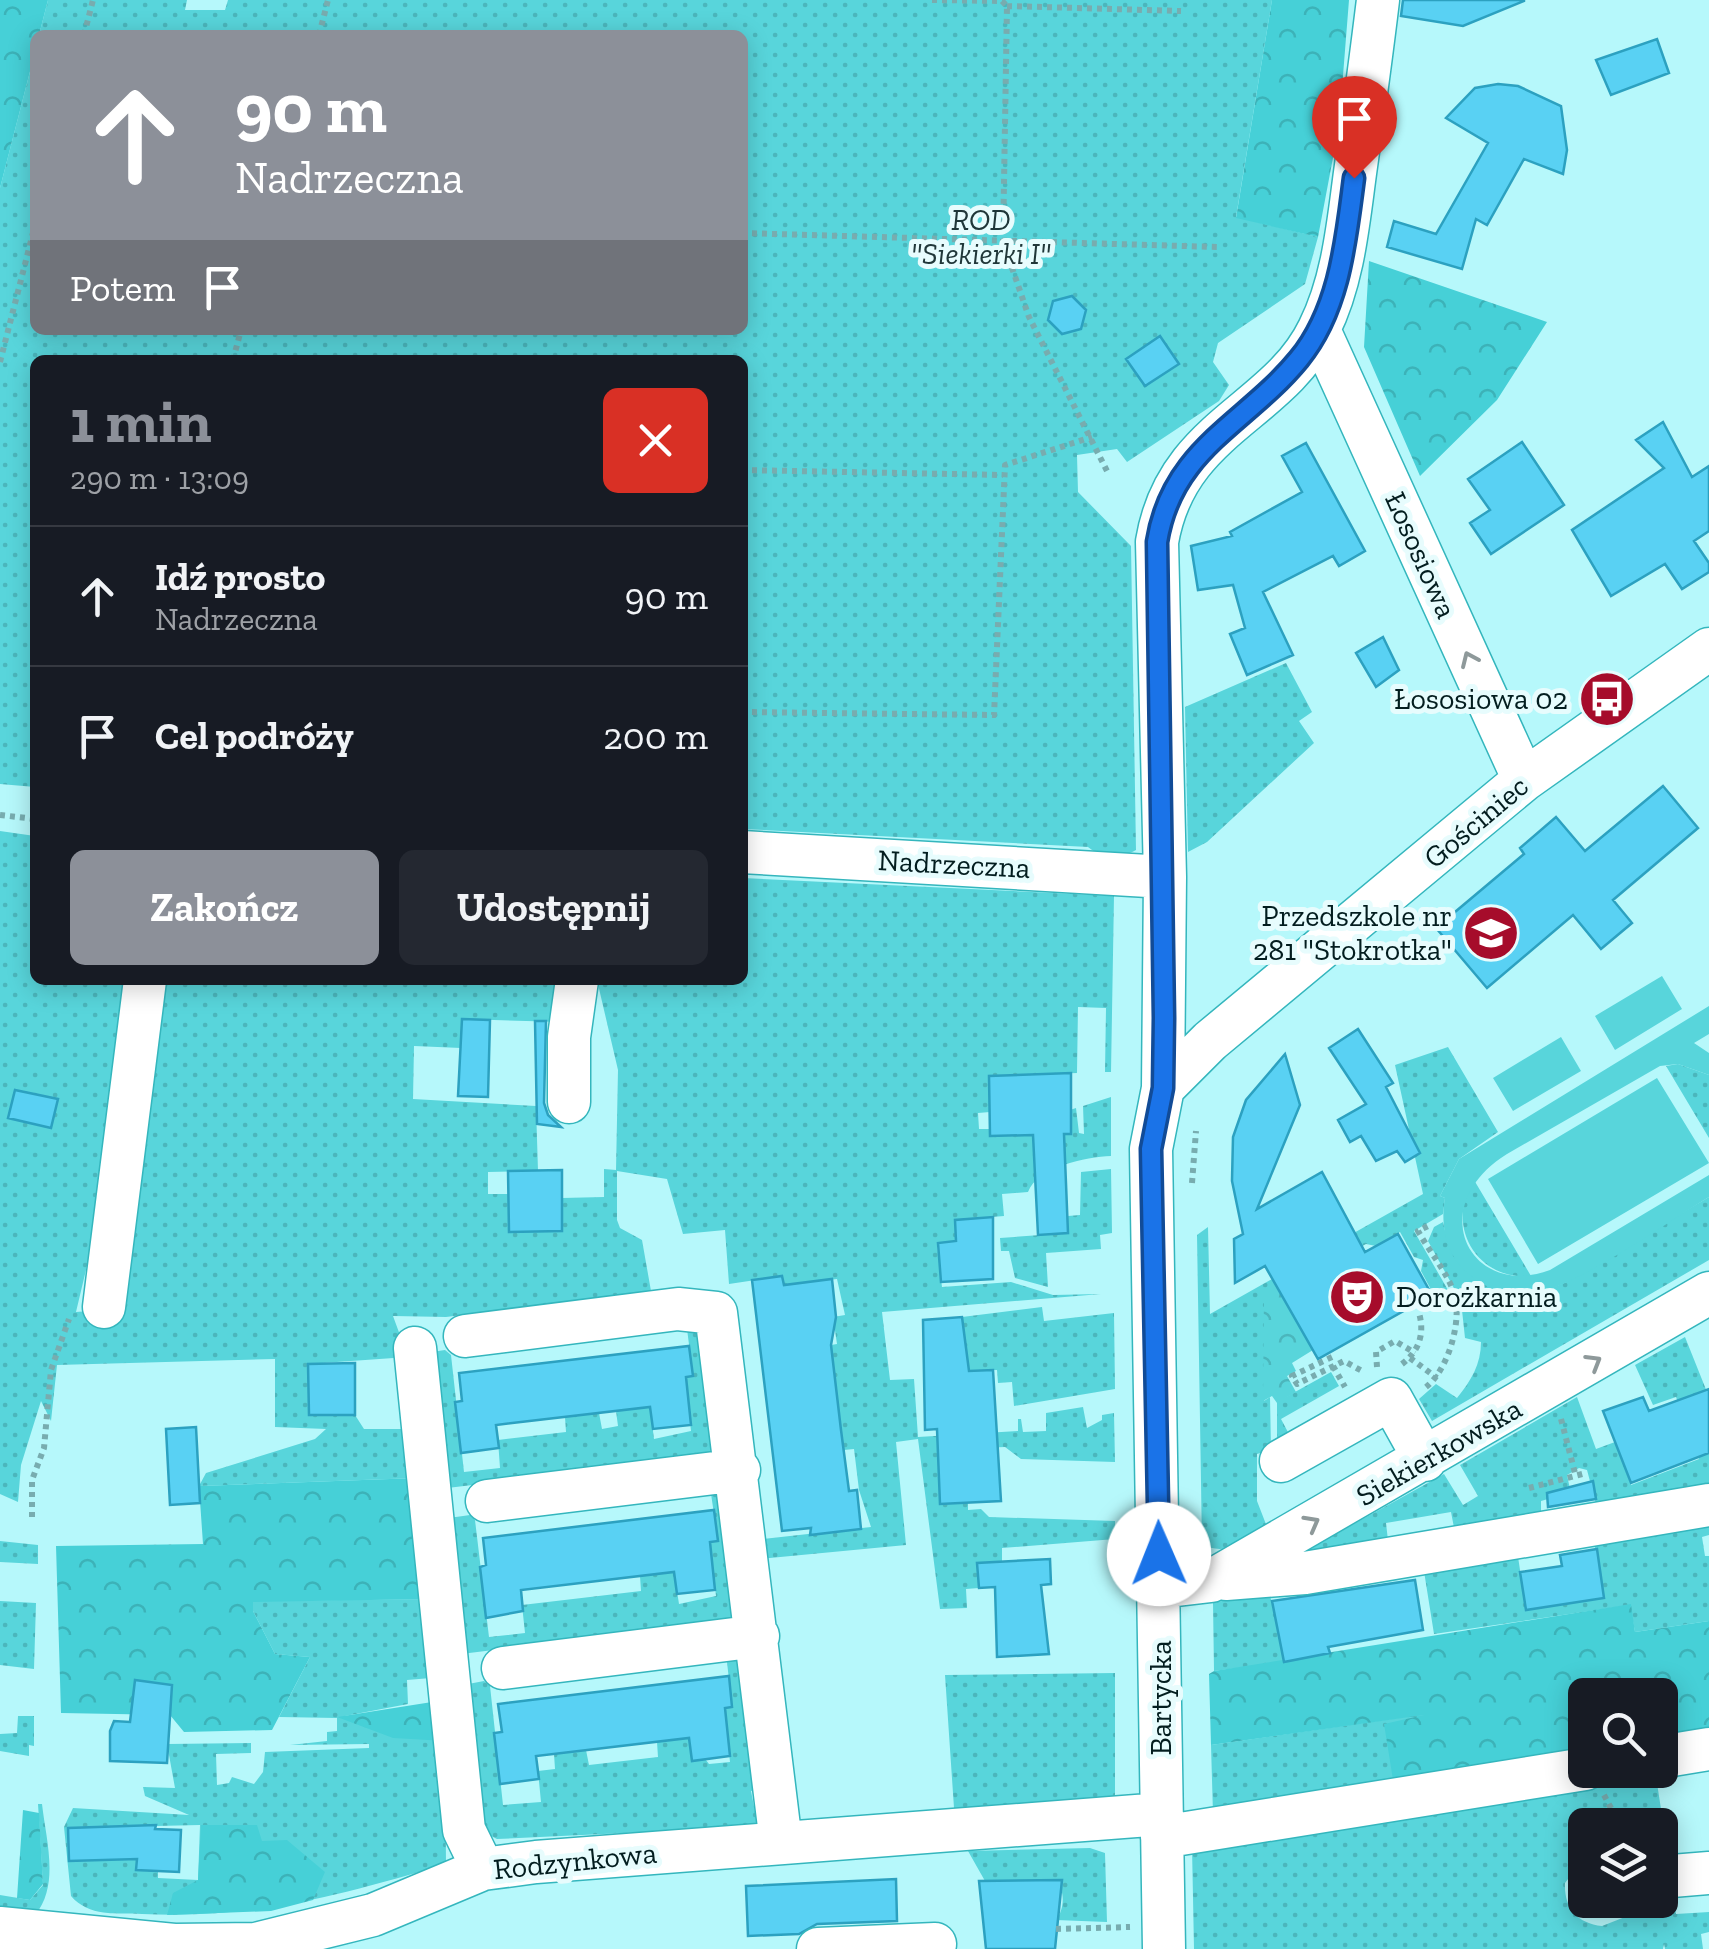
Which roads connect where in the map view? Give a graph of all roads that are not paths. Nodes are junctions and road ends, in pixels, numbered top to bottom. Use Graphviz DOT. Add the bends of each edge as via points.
graph roads {
  1 [pos="1378,0"];
  2 [pos="1319,330"];
  3 [pos="1709,649"];
  4 [pos="1524,780"];
  5 [pos="748,852"];
  6 [pos="1165,877"];
  7 [pos="144,985"];
  8 [pos="577,985"];
  9 [pos="1163,1088"];
  10 [pos="569,1102"];
  11 [pos="1709,1294"];
  12 [pos="104,1306"];
  13 [pos="465,1336"];
  14 [pos="415,1348"];
  15 [pos="1425,1460"];
  16 [pos="1281,1461"];
  17 [pos="738,1470"];
  18 [pos="487,1501"];
  19 [pos="1709,1505"];
  20 [pos="1211,1580"];
  21 [pos="1160,1587"];
  22 [pos="758,1636"];
  23 [pos="503,1668"];
  24 [pos="1709,1749"];
  25 [pos="1678,1754"];
  26 [pos="1568,1771"];
  27 [pos="1162,1826"];
  28 [pos="781,1843"];
  29 [pos="483,1869"];
  30 [pos="1709,1874"];
  31 [pos="1678,1876"];
  32 [pos="0,1928"];
  33 [pos="934,1944"];
  34 [pos="818,1949"];
  35 [pos="1164,1949"];
  1 -- 2 [label="street" via="1344,249"];
  4 -- 2 [label="street, Łososiowa, one-way"];
  2 -- 6 [label="street" via="1298,360 1196,454 1161,516"];
  3 -- 4 [label="street, Gościniec"];
  4 -- 9 [label="street, Gościniec" via="1231,1022"];
  5 -- 6 [label="street, Nadrzeczna"];
  6 -- 9 [label="street"];
  7 -- 12 [label="street"];
  8 -- 10 [label="street"];
  9 -- 21 [label="street, Bartycka" via="1151,1149"];
  15 -- 11 [label="street, Siekierkowska, one-way"];
  13 -- 17 [label="street" via="678,1308 716,1313"];
  14 -- 29 [label="street" via="464,1830"];
  15 -- 16 [label="street" via="1390,1399"];
  20 -- 15 [label="street, Siekierkowska, one-way"];
  17 -- 18 [label="street"];
  17 -- 22 [label="street"];
  19 -- 20 [label="street" via="1305,1573"];
  20 -- 21 [label="street, Siekierkowska"];
  21 -- 27 [label="street, Bartycka"];
  22 -- 23 [label="street"];
  22 -- 28 [label="street"];
  24 -- 25 [label="street"];
  26 -- 27 [label="street, Rodzynkowa"];
  27 -- 28 [label="street, Rodzynkowa"];
  27 -- 35 [label="street, Bartycka"];
  28 -- 29 [label="street, Rodzynkowa"];
  29 -- 32 [label="street, Rodzynkowa" via="373,1915 256,1944 174,1945"];
  30 -- 31 [label="street"];
  33 -- 34 [label="street"];
}
